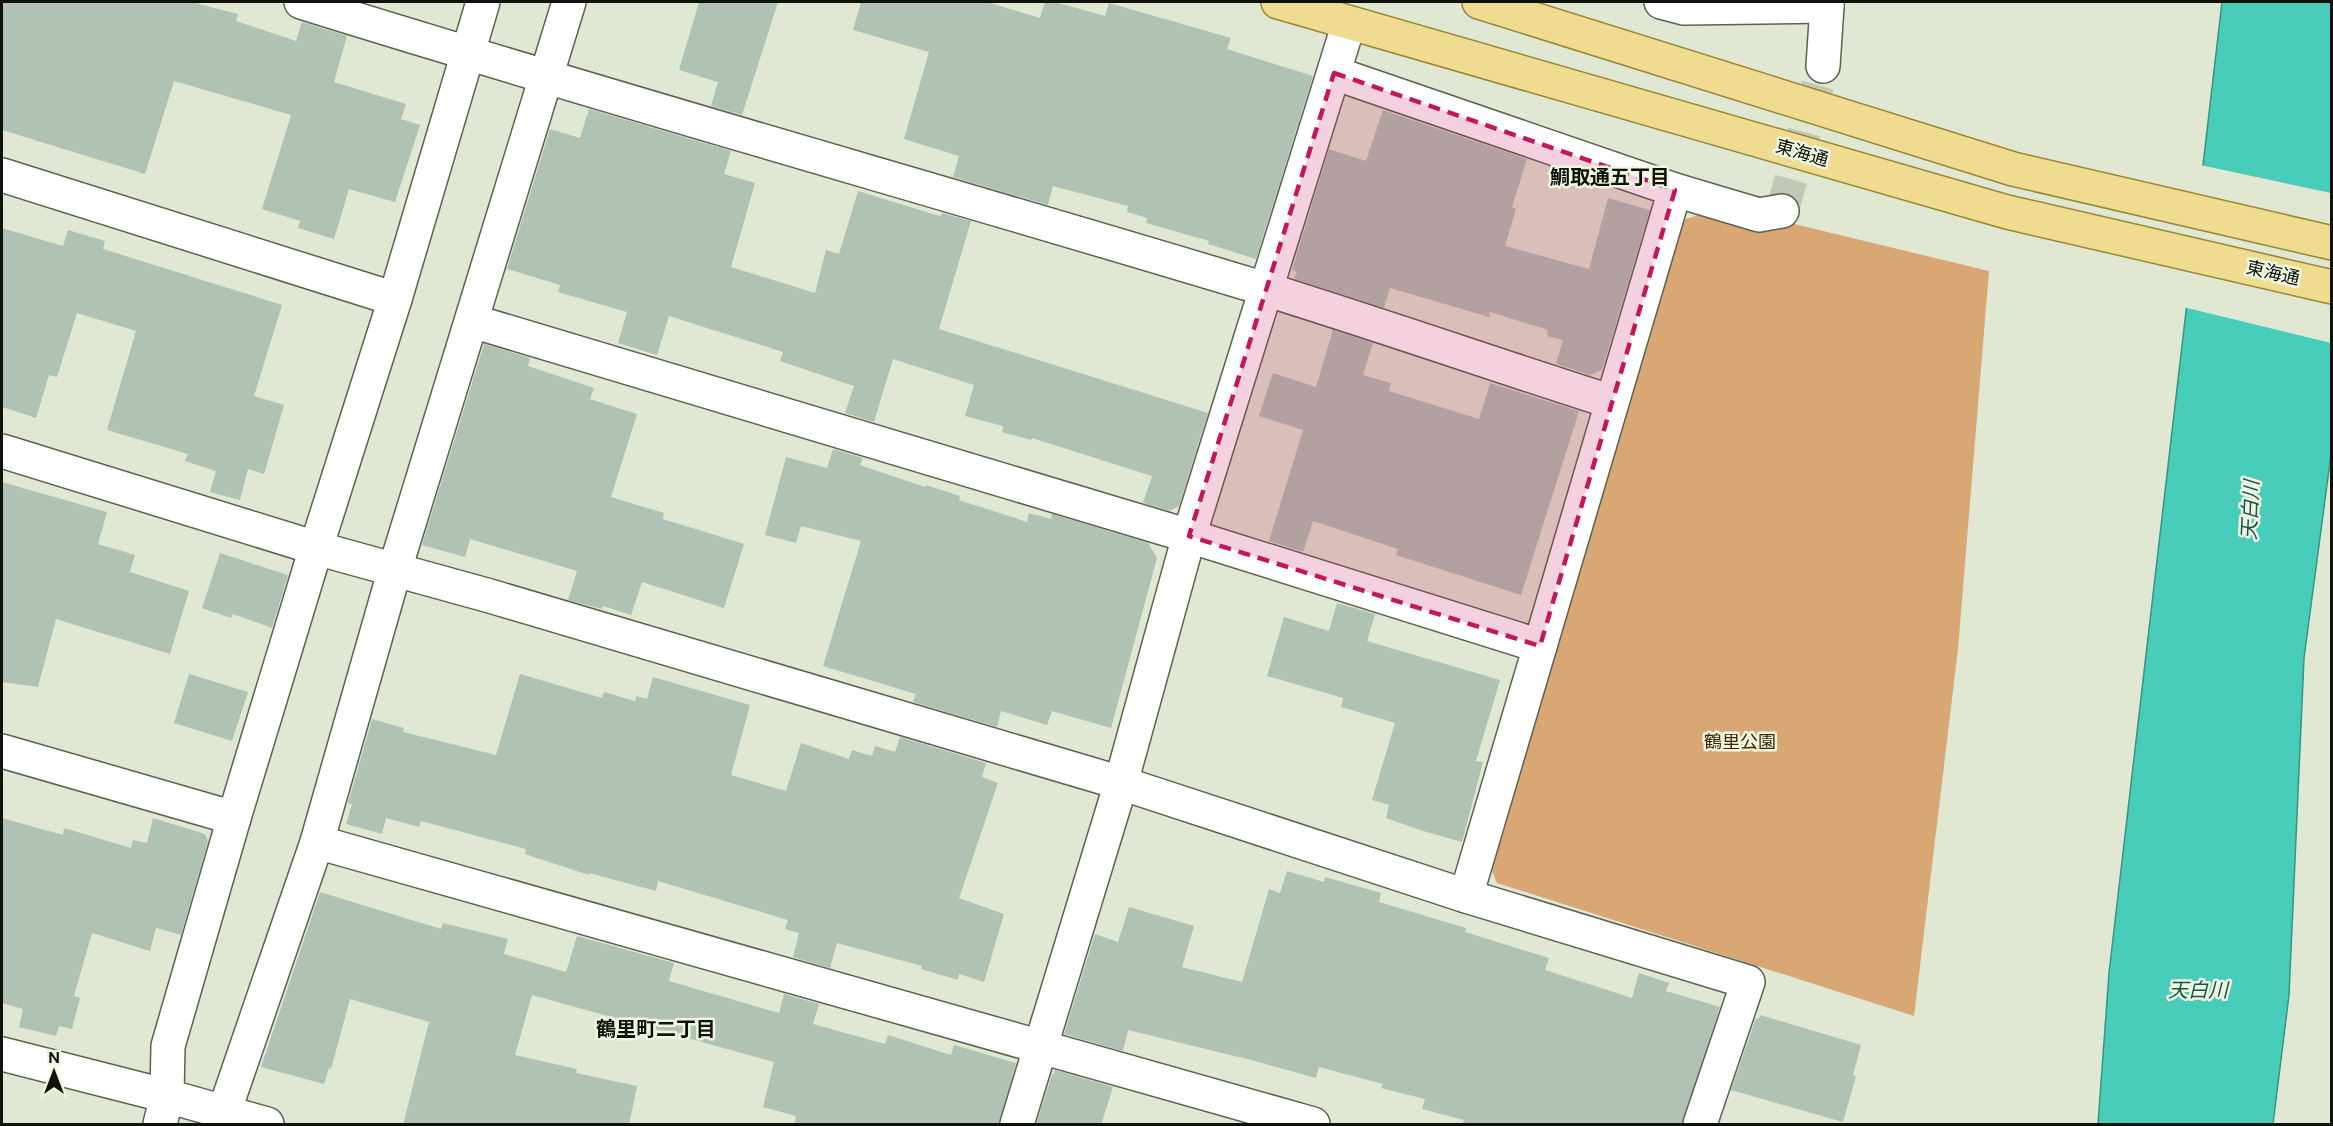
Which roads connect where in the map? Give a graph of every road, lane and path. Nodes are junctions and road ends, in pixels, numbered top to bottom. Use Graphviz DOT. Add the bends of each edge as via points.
graph roads {
  1 [pos="301,2"];
  2 [pos="483,2"];
  3 [pos="569,2"];
  4 [pos="1278,2"];
  5 [pos="1479,2"];
  6 [pos="1661,2"];
  7 [pos="1827,4"];
  8 [pos="1349,23"];
  9 [pos="467,54"];
  10 [pos="1823,66"];
  11 [pos="1334,73"];
  12 [pos="546,75"];
  13 [pos="2,175"];
  14 [pos="1675,190"];
  15 [pos="1782,211"];
  16 [pos="2331,243"];
  17 [pos="2331,286"];
  18 [pos="1266,290"];
  19 [pos="395,299"];
  20 [pos="472,321"];
  21 [pos="1612,402"];
  22 [pos="2,451"];
  23 [pos="1189,536"];
  24 [pos="316,548"];
  25 [pos="395,570"];
  26 [pos="1540,646"];
  27 [pos="2,752"];
  28 [pos="1121,783"];
  29 [pos="234,818"];
  30 [pos="318,842"];
  31 [pos="1466,896"];
  32 [pos="1042,1047"];
  33 [pos="2,1054"];
  34 [pos="164,1110"];
  35 [pos="221,1119"];
  36 [pos="267,1125"];
  37 [pos="1017,1125"];
  38 [pos="1314,1125"];
  39 [pos="1700,1125"];
  1 -- 9 [label="street"];
  2 -- 9 [label="street"];
  3 -- 12 [label="street"];
  4 -- 8 [label="main road, 東海通"];
  5 -- 16 [label="main road" via="2013,169"];
  6 -- 7 [label="street" via="1684,8"];
  7 -- 10 [label="street"];
  8 -- 11 [label="street"];
  8 -- 17 [label="main road, 東海通" via="2022,215"];
  9 -- 12 [label="street"];
  9 -- 19 [label="street"];
  11 -- 14 [label="street"];
  11 -- 18 [label="street"];
  12 -- 18 [label="street"];
  12 -- 20 [label="street"];
  13 -- 19 [label="street"];
  14 -- 15 [label="street" via="1759,214"];
  14 -- 21 [label="street"];
  18 -- 21 [label="street"];
  18 -- 23 [label="street"];
  19 -- 24 [label="street"];
  20 -- 23 [label="street"];
  20 -- 25 [label="street"];
  21 -- 26 [label="street"];
  22 -- 24 [label="street"];
  23 -- 26 [label="street"];
  23 -- 28 [label="street"];
  24 -- 25 [label="street"];
  24 -- 29 [label="street"];
  25 -- 28 [label="street"];
  25 -- 30 [label="street"];
  26 -- 31 [label="street"];
  27 -- 29 [label="street"];
  28 -- 31 [label="street"];
  28 -- 32 [label="street"];
  29 -- 34 [label="street" via="168,1046"];
  30 -- 32 [label="street"];
  30 -- 35 [label="street"];
  31 -- 39 [label="street" via="1748,982"];
  32 -- 37 [label="street"];
  32 -- 38 [label="street"];
  33 -- 34 [label="street"];
  34 -- 35 [label="street"];
  35 -- 36 [label="street"];
}
